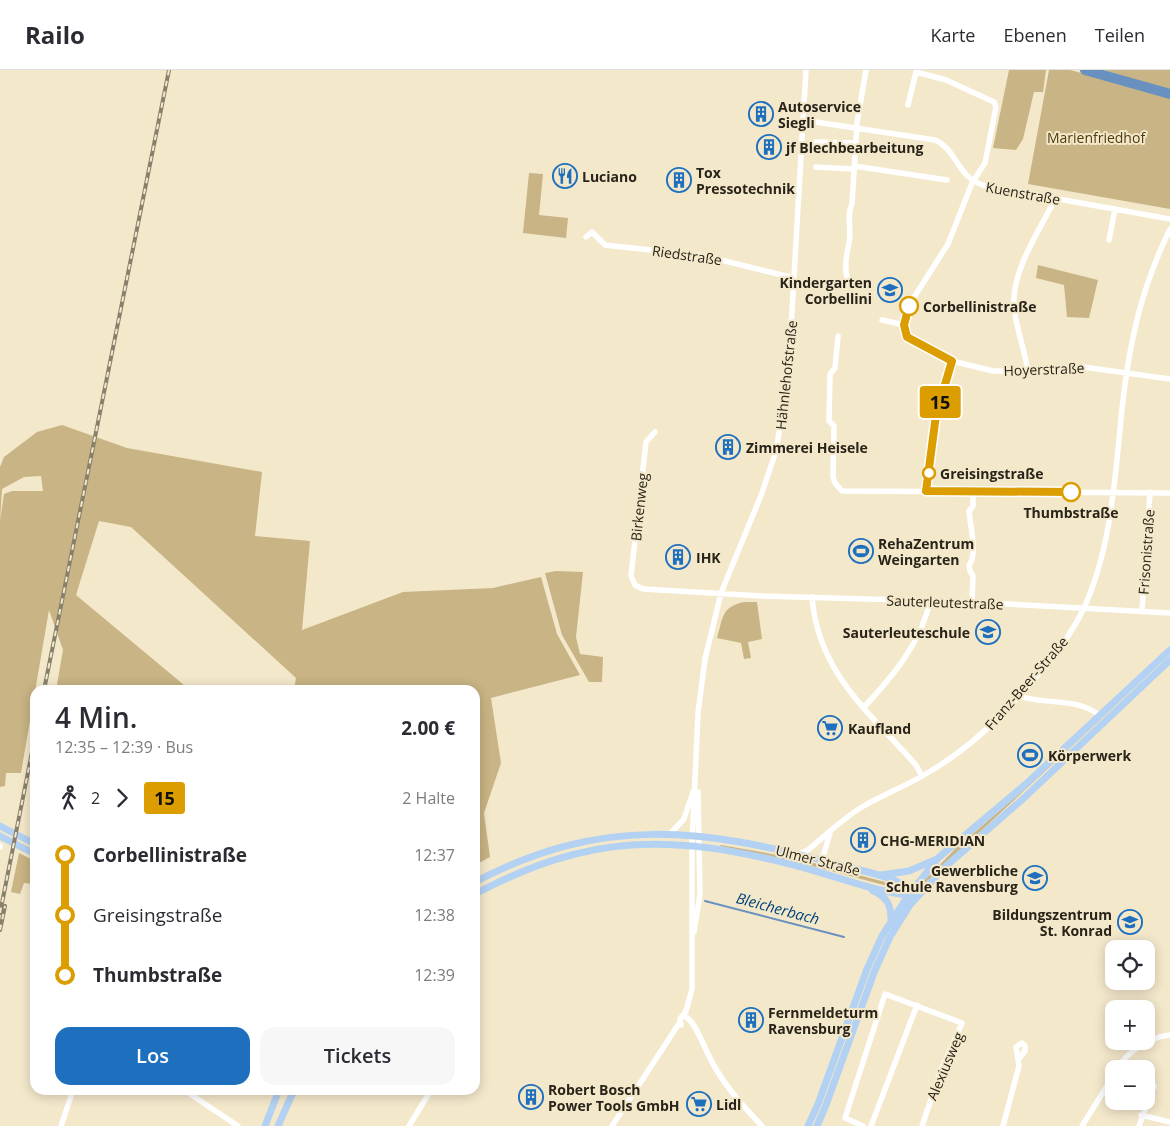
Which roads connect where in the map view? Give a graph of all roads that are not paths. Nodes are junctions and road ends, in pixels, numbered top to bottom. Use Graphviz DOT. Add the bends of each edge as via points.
graph roads {
  1 [pos="806,70"];
  2 [pos="866,70"];
  3 [pos="916,71"];
  4 [pos="908,105"];
  5 [pos="802,120"];
  6 [pos="856,129"];
  7 [pos="815,142"];
  8 [pos="856,143"];
  9 [pos="816,167"];
  10 [pos="854,168"];
  11 [pos="947,180"];
  12 [pos="972,182"];
  13 [pos="1055,198"];
  14 [pos="1115,209"];
  15 [pos="1170,219"];
  16 [pos="1170,228"];
  17 [pos="586,237"];
  18 [pos="1109,240"];
  19 [pos="794,278"];
  20 [pos="850,285"];
  21 [pos="882,320"];
  22 [pos="904,325"];
  23 [pos="838,336"];
  24 [pos="952,361"];
  25 [pos="1028,372"];
  26 [pos="1127,373"];
  27 [pos="1170,379"];
  28 [pos="655,432"];
  29 [pos="926,491"];
  30 [pos="973,492"];
  31 [pos="1114,492"];
  32 [pos="1150,492"];
  33 [pos="1170,493"];
  34 [pos="635,585"];
  35 [pos="721,592"];
  36 [pos="812,597"];
  37 [pos="930,601"];
  38 [pos="972,602"];
  39 [pos="1084,608"];
  40 [pos="1142,611"];
  41 [pos="1170,613"];
  42 [pos="1170,650"];
  43 [pos="1170,660"];
  44 [pos="1018,696"];
  45 [pos="864,707"];
  46 [pos="1100,716"];
  47 [pos="922,776"];
  48 [pos="696,783"];
  49 [pos="1,827"];
  50 [pos="831,831"];
  51 [pos="670,834"];
  52 [pos="0,836"];
  53 [pos="696,836"];
  54 [pos="30,842"];
  55 [pos="692,845"];
  56 [pos="700,846"];
  57 [pos="30,851"];
  58 [pos="799,854"];
  59 [pos="938,858"];
  60 [pos="822,860"];
  61 [pos="875,875"];
  62 [pos="480,880"];
  63 [pos="856,882"];
  64 [pos="480,892"];
  65 [pos="910,893"];
  66 [pos="917,897"];
  67 [pos="891,917"];
  68 [pos="693,934"];
  69 [pos="917,1005"];
  70 [pos="686,1014"];
  71 [pos="679,1024"];
  72 [pos="691,1024"];
  73 [pos="1170,1035"];
  74 [pos="1018,1060"];
  75 [pos="1127,1060"];
  76 [pos="1105,1089"];
  77 [pos="71,1095"];
  78 [pos="192,1095"];
  79 [pos="277,1095"];
  80 [pos="292,1095"];
  81 [pos="428,1095"];
  82 [pos="1144,1110"];
  83 [pos="1142,1115"];
  84 [pos="1170,1122"];
  85 [pos="61,1126"];
  86 [pos="238,1126"];
  87 [pos="265,1126"];
  88 [pos="278,1126"];
  89 [pos="409,1126"];
  90 [pos="612,1126"];
  91 [pos="762,1126"];
  92 [pos="808,1126"];
  93 [pos="816,1126"];
  94 [pos="863,1126"];
  95 [pos="871,1126"];
  96 [pos="922,1126"];
  97 [pos="1003,1126"];
  98 [pos="1082,1126"];
  99 [pos="1139,1126"];
  1 -- 5 [label="street, Hähnlehofstraße"];
  2 -- 6 [label="street"];
  3 -- 4 [label="street"];
  3 -- 12 [label="street" via="994,102 996,107 985,163"];
  5 -- 6 [label="street, Kuenstraße"];
  5 -- 19 [label="street, Hähnlehofstraße"];
  6 -- 8 [label="street"];
  6 -- 12 [label="street, Kuenstraße" via="939,142"];
  7 -- 8 [label="street"];
  8 -- 10 [label="street"];
  9 -- 10 [label="street"];
  10 -- 11 [label="street"];
  10 -- 20 [label="street" via="846,250 846,277"];
  12 -- 13 [label="street, Kuenstraße"];
  12 -- 22 [label="street" via="956,229 911,302"];
  13 -- 14 [label="street, Kuenstraße"];
  13 -- 25 [label="street" via="1015,287 1015,316"];
  14 -- 15 [label="street, Kuenstraße"];
  14 -- 18 [label="street"];
  16 -- 26 [label="street, Franz-Beer-Straße" via="1145,285"];
  17 -- 19 [label="street, Riedstraße" via="592,232 605,245 705,256"];
  19 -- 35 [label="street, Hähnlehofstraße" via="788,379 779,438 762,493"];
  21 -- 22 [label="street"];
  22 -- 24 [label="street, Hoyerstraße" via="904,332 914,342"];
  23 -- 29 [label="street" via="835,368 830,374 829,421 834,426 834,482 845,491"];
  24 -- 25 [label="street, Hoyerstraße" via="993,371"];
  24 -- 29 [label="street" via="936,415"];
  25 -- 26 [label="street, Hoyerstraße" via="1083,367"];
  26 -- 27 [label="street, Hoyerstraße"];
  26 -- 31 [label="street, Franz-Beer-Straße"];
  28 -- 34 [label="street, Birkenweg" via="646,442 631,576"];
  29 -- 30 [label="street"];
  30 -- 31 [label="street"];
  30 -- 38 [label="street" via="973,506 969,511 973,536 973,561 970,565"];
  31 -- 32 [label="street"];
  31 -- 39 [label="street, Franz-Beer-Straße" via="1097,574"];
  32 -- 33 [label="street"];
  32 -- 40 [label="street, Frisonistraße"];
  34 -- 35 [label="street, Sauterleutestraße" via="659,591"];
  35 -- 36 [label="street, Sauterleutestraße"];
  35 -- 48 [label="street, Hähnlehofstraße" via="700,686"];
  36 -- 37 [label="street, Sauterleutestraße"];
  36 -- 45 [label="street" via="822,647 846,688"];
  37 -- 38 [label="street, Sauterleutestraße"];
  37 -- 45 [label="street" via="920,631 899,667"];
  38 -- 39 [label="street, Sauterleutestraße"];
  39 -- 40 [label="street, Sauterleutestraße"];
  39 -- 44 [label="street, Franz-Beer-Straße" via="1054,655"];
  40 -- 41 [label="street, Sauterleutestraße"];
  42 -- 46 [label="main road"];
  43 -- 66 [label="main road"];
  44 -- 46 [label="street" via="1082,705"];
  44 -- 47 [label="street, Franz-Beer-Straße" via="987,730"];
  45 -- 47 [label="street"];
  46 -- 59 [label="main road"];
  47 -- 50 [label="street, Franz-Beer-Straße" via="863,807"];
  48 -- 51 [label="street" via="684,819"];
  48 -- 53 [label="street"];
  49 -- 54 [label="main road"];
  50 -- 58 [label="street, Franz-Beer-Straße"];
  50 -- 60 [label="street"];
  51 -- 53 [label="main road, Ulmer Straße"];
  51 -- 62 [label="main road, Ulmer Straße" via="637,834 575,843 521,859"];
  52 -- 57 [label="main road"];
  53 -- 55 [label="street"];
  53 -- 56 [label="street"];
  53 -- 58 [label="main road, Ulmer Straße"];
  55 -- 56 [label="main road, Ulmer Straße"];
  55 -- 64 [label="main road, Ulmer Straße" via="636,844 578,853 526,869"];
  55 -- 68 [label="street"];
  56 -- 63 [label="main road, Ulmer Straße" via="795,865"];
  56 -- 68 [label="street" via="700,894"];
  58 -- 60 [label="main road, Ulmer Straße"];
  59 -- 61 [label="main road" via="909,871"];
  59 -- 65 [label="main road"];
  60 -- 61 [label="main road, Ulmer Straße"];
  61 -- 65 [label="main road, Ulmer Straße" via="905,885"];
  63 -- 65 [label="main road, Ulmer Straße"];
  63 -- 67 [label="main road" via="884,896"];
  65 -- 66 [label="main road"];
  65 -- 67 [label="main road"];
  66 -- 93 [label="main road" via="897,925 880,958"];
  67 -- 92 [label="main road" via="867,969"];
  68 -- 70 [label="street" via="692,988"];
  69 -- 94 [label="street" via="885,994 845,1118"];
  69 -- 95 [label="street"];
  69 -- 96 [label="street, Alexiusweg" via="962,1023 941,1070"];
  70 -- 71 [label="street"];
  70 -- 72 [label="street"];
  71 -- 72 [label="street"];
  71 -- 90 [label="street"];
  72 -- 91 [label="street" via="728,1089"];
  73 -- 75 [label="street" via="1138,1047"];
  74 -- 97 [label="street"];
  76 -- 98 [label="street"];
  77 -- 85 [label="street"];
  78 -- 86 [label="street"];
  79 -- 87 [label="main road"];
  80 -- 88 [label="main road"];
  81 -- 89 [label="street"];
  82 -- 83 [label="street"];
  83 -- 84 [label="street"];
  83 -- 99 [label="street"];
}
